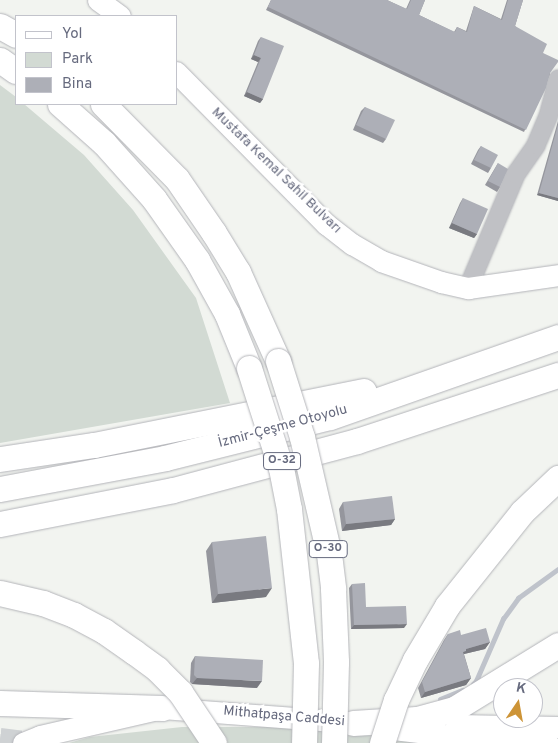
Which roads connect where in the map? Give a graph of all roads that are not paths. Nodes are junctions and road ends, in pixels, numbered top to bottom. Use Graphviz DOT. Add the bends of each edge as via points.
graph roads {
  1 [pos="98,0"];
  2 [pos="119,15"];
  3 [pos="0,26"];
  4 [pos="15,34"];
  5 [pos="0,60"];
  6 [pos="15,70"];
  7 [pos="178,74"];
  8 [pos="558,79"];
  9 [pos="61,105"];
  10 [pos="103,105"];
  11 [pos="558,275"];
  12 [pos="468,288"];
  13 [pos="558,337"];
  14 [pos="455,373"];
  15 [pos="558,375"];
  16 [pos="0,459"];
  17 [pos="558,478"];
  18 [pos="0,489"];
  19 [pos="0,524"];
  20 [pos="0,593"];
  21 [pos="558,645"];
  22 [pos="0,702"];
  23 [pos="162,708"];
  24 [pos="353,723"];
  25 [pos="558,727"];
  26 [pos="23,743"];
  27 [pos="214,743"];
  28 [pos="304,743"];
  29 [pos="334,743"];
  30 [pos="382,743"];
  31 [pos="548,743"];
  1 -- 2 [label="main road"];
  3 -- 4 [label="highway"];
  5 -- 6 [label="highway"];
  7 -- 12 [label="main road, Mustafa Kemal Sahil Bulvarı" via="326,224 352,244 389,264"];
  8 -- 12 [label="street" via="548,117 536,145 516,174"];
  9 -- 28 [label="highway, bridge" via="104,143 154,198 197,260 227,314 248,368 281,468 289,508 306,663"];
  10 -- 29 [label="highway, O-30, bridge" via="177,179 214,233 238,272 278,361 302,437 329,554 336,662"];
  11 -- 12 [label="main road, Mustafa Kemal Sahil Bulvarı"];
  13 -- 14 [label="highway, İzmir-Çeşme Otoyolu / O-32"];
  14 -- 16 [label="highway" via="94,445"];
  14 -- 18 [label="highway, İzmir-Çeşme Otoyolu / O-32" via="330,417 165,458"];
  15 -- 19 [label="highway, O-32" via="348,443 173,490"];
  17 -- 30 [label="highway, bridge" via="522,512 447,606 396,700"];
  20 -- 27 [label="highway, bridge" via="43,603 74,616 104,631 134,652 180,692"];
  21 -- 24 [label="highway" via="454,708 417,719"];
  22 -- 23 [label="highway"];
  23 -- 24 [label="main road, Mithatpaşa Caddesi"];
  23 -- 26 [label="main road, Mithatpaşa Caddesi" via="40,736"];
  24 -- 25 [label="main road"];
  24 -- 31 [label="main road, Mithatpaşa Caddesi" via="493,741"];
}
